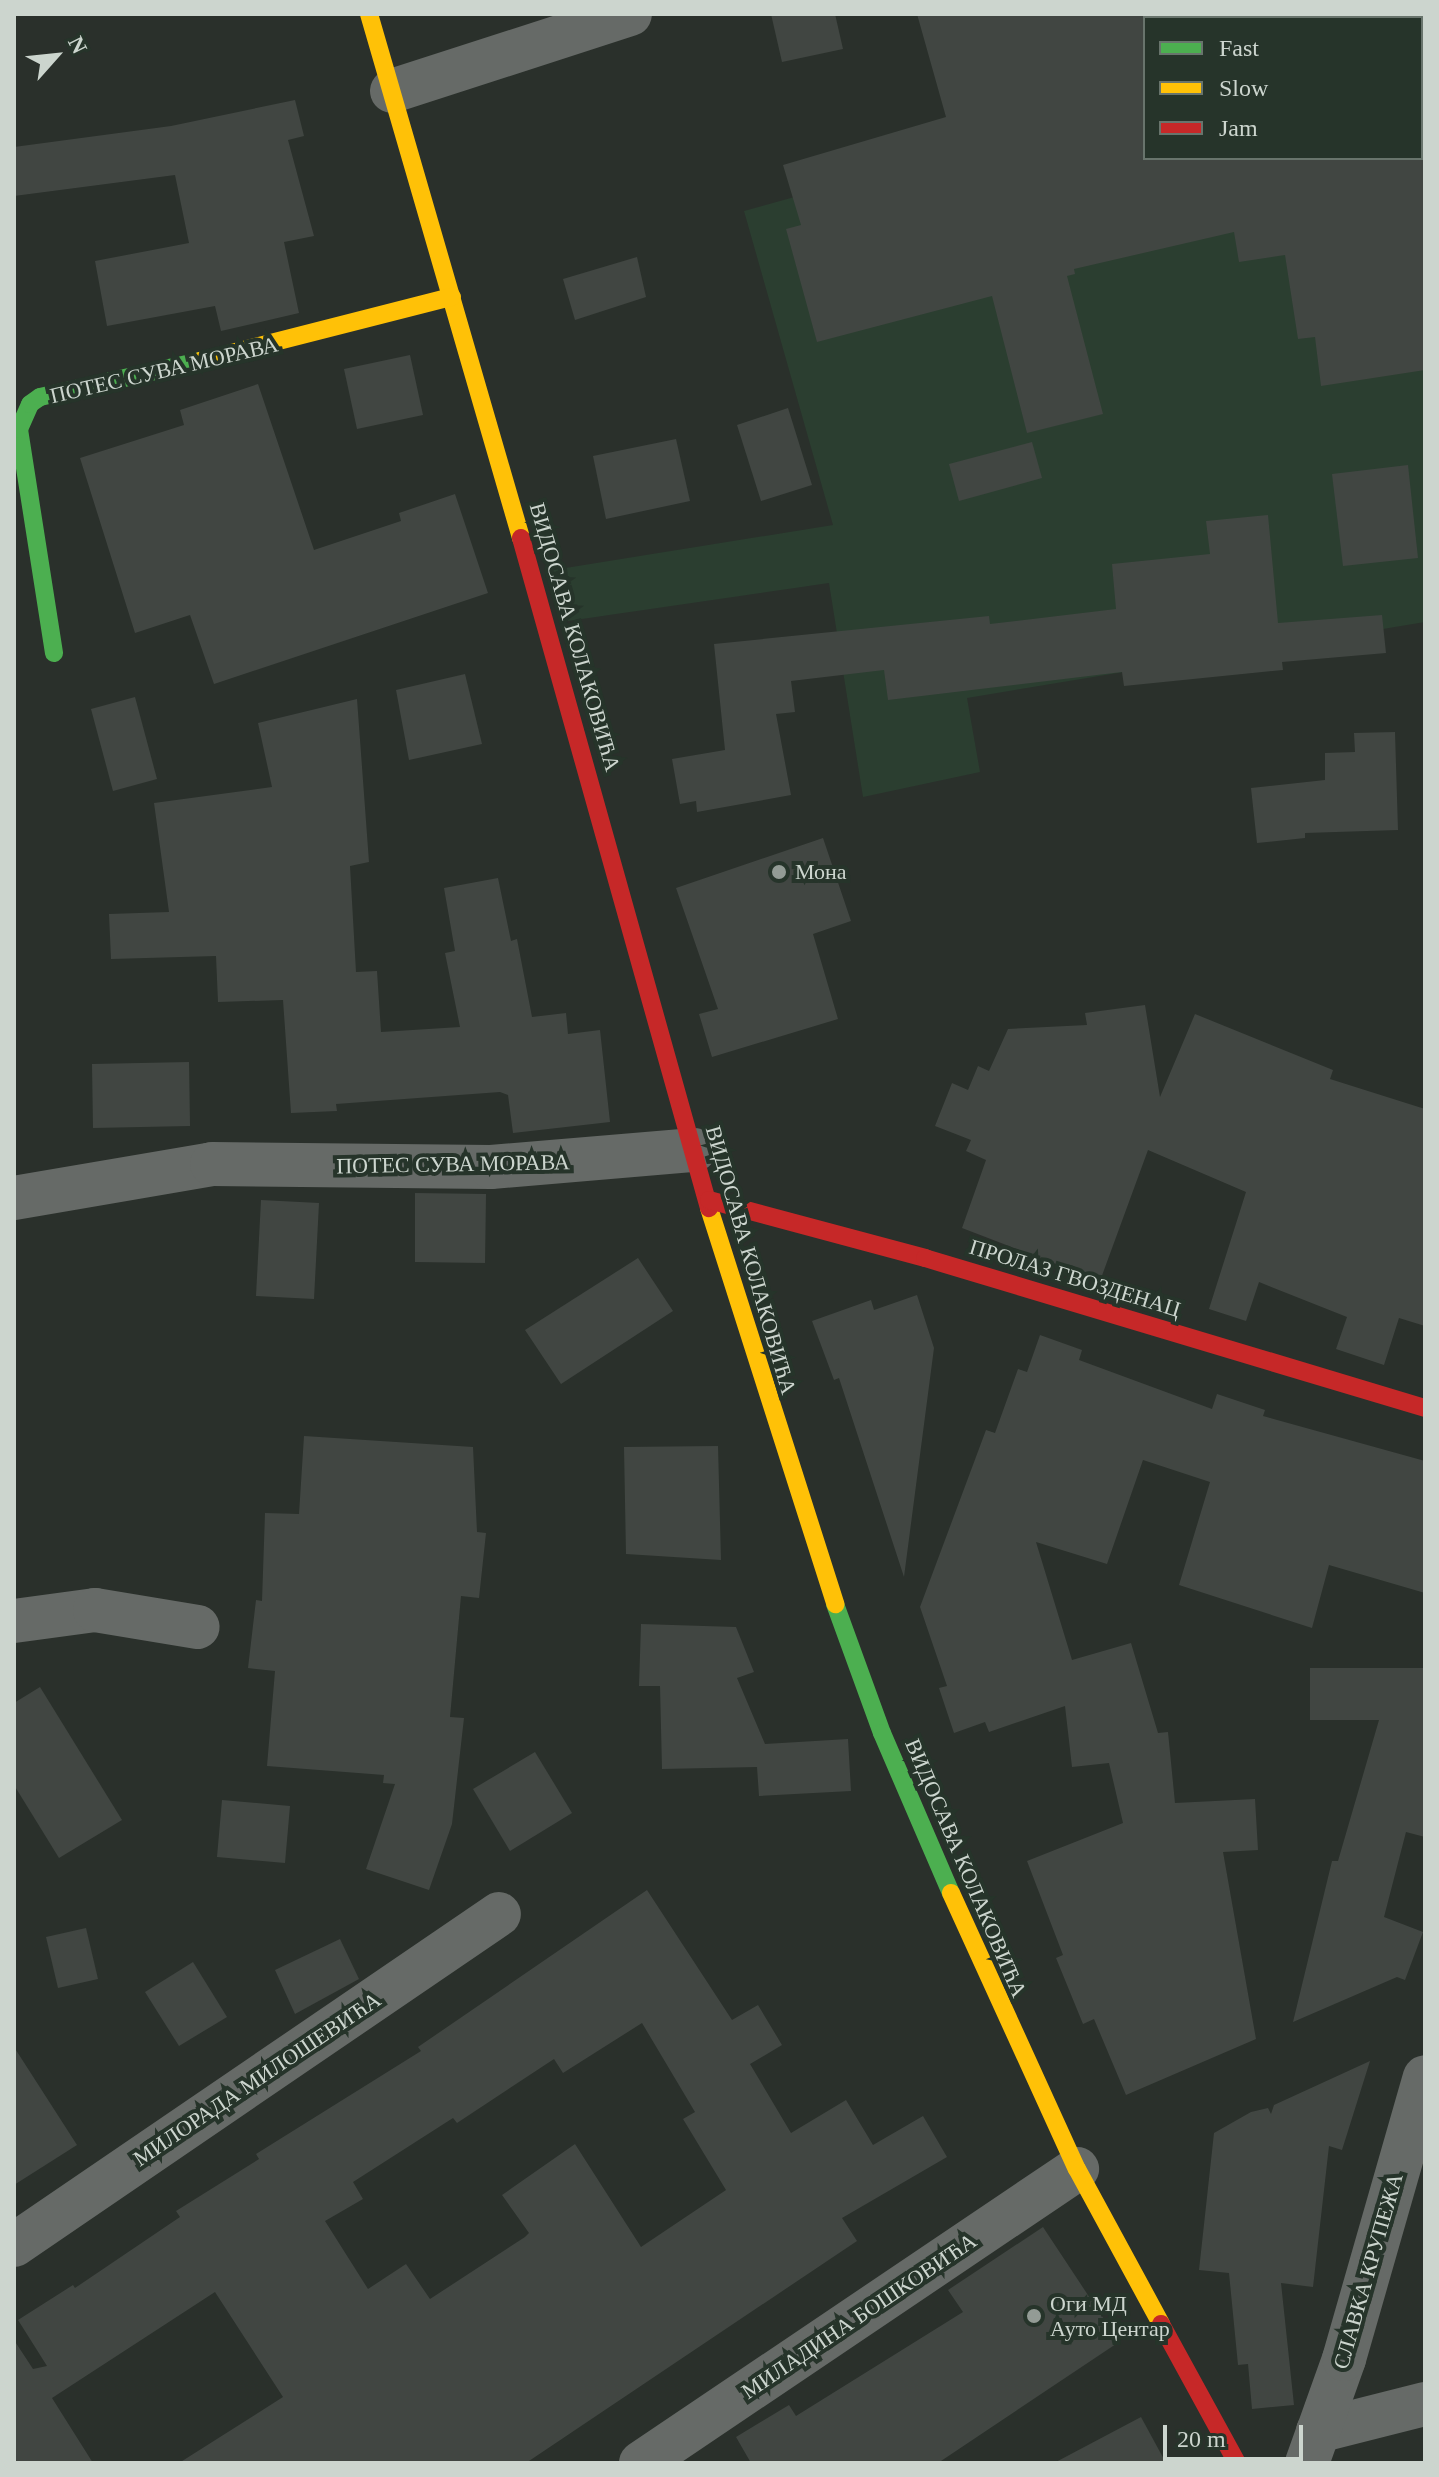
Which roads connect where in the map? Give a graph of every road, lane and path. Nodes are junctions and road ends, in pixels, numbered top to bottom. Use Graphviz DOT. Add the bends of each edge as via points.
graph roads {
  1 [pos="369,14"];
  2 [pos="630,14"];
  3 [pos="392,91"];
  4 [pos="452,297"];
  5 [pos="54,653"];
  6 [pos="694,1150"];
  7 [pos="14,1198"];
  8 [pos="709,1200"];
  9 [pos="1425,1408"];
  10 [pos="14,1621"];
  11 [pos="198,1627"];
  12 [pos="499,1914"];
  13 [pos="1425,2077"];
  14 [pos="1077,2169"];
  15 [pos="14,2245"];
  16 [pos="1425,2404"];
  17 [pos="1312,2447"];
  18 [pos="641,2463"];
  19 [pos="1237,2463"];
  1 -- 3 [label="street, ВИДОСАВА КОЛАКОВИЋА"];
  2 -- 3 [label="street"];
  3 -- 4 [label="street, ВИДОСАВА КОЛАКОВИЋА"];
  4 -- 5 [label="street, ПОТЕС СУВА МОРАВА" via="296,340 40,397 30,404 19,429"];
  4 -- 6 [label="street, ВИДОСАВА КОЛАКОВИЋА"];
  6 -- 7 [label="street, ПОТЕС СУВА МОРАВА" via="491,1167 212,1164"];
  6 -- 8 [label="street, ВИДОСАВА КОЛАКОВИЋА"];
  8 -- 9 [label="street, ПРОЛАЗ ГВОЗДЕНАЦ" via="925,1258"];
  8 -- 14 [label="street, ВИДОСАВА КОЛАКОВИЋА" via="757,1373 877,1719 1001,2011"];
  10 -- 11 [label="street" via="95,1610"];
  12 -- 15 [label="street, МИЛОРАДА МИЛОШЕВИЋА"];
  13 -- 17 [label="street, СЛАВКА КРУПЕЖА" via="1344,2359"];
  14 -- 18 [label="street, МИЛАДИНА БОШКОВИЋА"];
  14 -- 19 [label="street, ВИДОСАВА КОЛАКОВИЋА"];
  16 -- 17 [label="street"];
}
